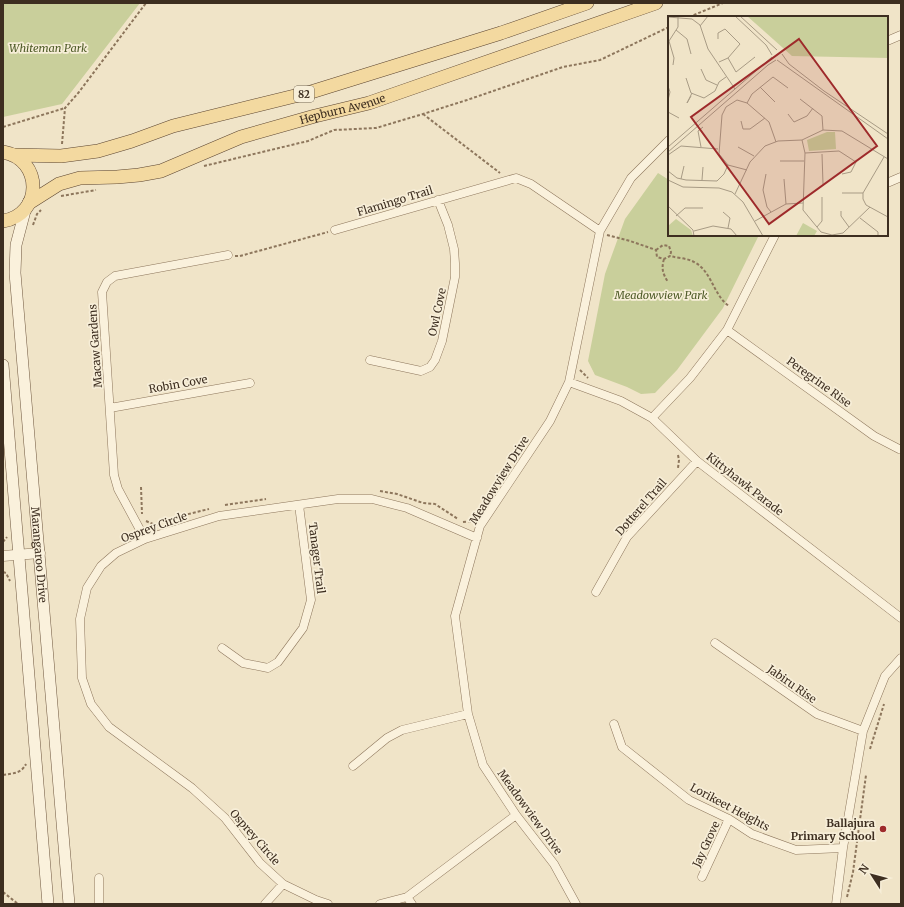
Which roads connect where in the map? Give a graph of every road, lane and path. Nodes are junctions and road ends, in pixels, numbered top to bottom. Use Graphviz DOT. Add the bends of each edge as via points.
graph roads {
  1 [pos="146,3"];
  2 [pos="587,3"];
  3 [pos="656,3"];
  4 [pos="723,3"];
  5 [pos="691,16"];
  6 [pos="668,27"];
  7 [pos="901,35"];
  8 [pos="888,41"];
  9 [pos="65,108"];
  10 [pos="423,114"];
  11 [pos="3,126"];
  12 [pos="668,141"];
  13 [pos="9,153"];
  14 [pos="61,156"];
  15 [pos="201,167"];
  16 [pos="901,177"];
  17 [pos="509,180"];
  18 [pos="888,183"];
  19 [pos="96,190"];
  20 [pos="57,198"];
  21 [pos="438,200"];
  22 [pos="28,205"];
  23 [pos="45,206"];
  24 [pos="3,221"];
  25 [pos="32,229"];
  26 [pos="335,230"];
  27 [pos="611,230"];
  28 [pos="600,231"];
  29 [pos="609,235"];
  30 [pos="774,236"];
  31 [pos="606,242"];
  32 [pos="656,250"];
  33 [pos="228,255"];
  34 [pos="670,256"];
  35 [pos="664,259"];
  36 [pos="668,282"];
  37 [pos="736,312"];
  38 [pos="727,330"];
  39 [pos="370,360"];
  40 [pos="580,363"];
  41 [pos="3,365"];
  42 [pos="592,380"];
  43 [pos="569,382"];
  44 [pos="250,383"];
  45 [pos="110,408"];
  46 [pos="652,418"];
  47 [pos="899,449"];
  48 [pos="677,453"];
  49 [pos="697,461"];
  50 [pos="676,473"];
  51 [pos="141,487"];
  52 [pos="379,491"];
  53 [pos="272,498"];
  54 [pos="299,505"];
  55 [pos="223,506"];
  56 [pos="209,509"];
  57 [pos="142,516"];
  58 [pos="477,518"];
  59 [pos="144,519"];
  60 [pos="477,538"];
  61 [pos="145,539"];
  62 [pos="40,553"];
  63 [pos="18,554"];
  64 [pos="3,556"];
  65 [pos="596,592"];
  66 [pos="901,618"];
  67 [pos="715,643"];
  68 [pos="222,648"];
  69 [pos="901,658"];
  70 [pos="886,700"];
  71 [pos="468,714"];
  72 [pos="614,724"];
  73 [pos="863,731"];
  74 [pos="868,755"];
  75 [pos="27,762"];
  76 [pos="353,766"];
  77 [pos="3,774"];
  78 [pos="866,774"];
  79 [pos="516,815"];
  80 [pos="730,819"];
  81 [pos="843,848"];
  82 [pos="98,878"];
  83 [pos="702,878"];
  84 [pos="282,884"];
  85 [pos="3,892"];
  86 [pos="846,899"];
  87 [pos="409,900"];
  88 [pos="18,904"];
  89 [pos="48,904"];
  90 [pos="69,904"];
  91 [pos="99,904"];
  92 [pos="265,904"];
  93 [pos="328,904"];
  94 [pos="380,904"];
  95 [pos="576,904"];
  96 [pos="836,904"];
  1 -- 9 [label="path"];
  2 -- 14 [label="main road, 82" via="311,92 173,126 98,151"];
  3 -- 22 [label="main road, Hepburn Avenue / 82" via="369,103 241,138 161,170 139,175 80,178 59,184"];
  4 -- 5 [label="path"];
  6 -- 10 [label="path" via="600,60 563,67"];
  7 -- 8 [label="street"];
  9 -- 11 [label="path"];
  9 -- 14 [label="path"];
  10 -- 15 [label="path" via="376,128 334,130 308,141"];
  10 -- 17 [label="path"];
  12 -- 28 [label="street, Meadowview Drive" via="631,178"];
  13 -- 14 [label="main road, 82"];
  13 -- 22 [label="main road, 82" via="24,162 31,173 34,185"];
  16 -- 18 [label="street"];
  17 -- 21 [label="street, Flamingo Trail"];
  17 -- 28 [label="street, Flamingo Trail" via="516,178 531,184"];
  19 -- 20 [label="path"];
  21 -- 26 [label="street, Flamingo Trail"];
  21 -- 39 [label="street, Owl Cove" via="454,249 455,277 442,341 435,360 430,367 420,371"];
  22 -- 24 [label="main road, 82" via="17,216"];
  22 -- 62 [label="main road, Marangaroo Drive" via="16,245 15,273"];
  23 -- 25 [label="path" via="37,214"];
  26 -- 33 [label="path" via="240,256"];
  27 -- 29 [label="path"];
  28 -- 29 [label="path"];
  28 -- 43 [label="street, Meadowview Drive"];
  29 -- 31 [label="path"];
  29 -- 32 [label="path"];
  30 -- 37 [label="street"];
  32 -- 34 [label="path" via="663,245 669,246"];
  32 -- 35 [label="path" via="657,257"];
  33 -- 45 [label="street, Macaw Gardens" via="115,276 107,282 102,292"];
  34 -- 35 [label="path"];
  34 -- 37 [label="path" via="694,262 704,269 721,299"];
  35 -- 36 [label="path" via="662,267"];
  37 -- 38 [label="street"];
  38 -- 46 [label="street" via="690,378"];
  38 -- 47 [label="street, Peregrine Rise" via="874,436"];
  40 -- 42 [label="path" via="580,370"];
  41 -- 63 [label="main road, Marangaroo Drive"];
  43 -- 46 [label="street, Kittyhawk Parade" via="622,401"];
  43 -- 60 [label="street, Meadowview Drive" via="550,421 480,526"];
  44 -- 45 [label="street, Robin Cove"];
  45 -- 61 [label="street, Macaw Gardens" via="114,474 118,489"];
  46 -- 49 [label="street, Kittyhawk Parade"];
  48 -- 50 [label="path" via="679,466"];
  49 -- 65 [label="street, Dotterel Trail" via="627,537"];
  49 -- 66 [label="street, Kittyhawk Parade"];
  51 -- 57 [label="path"];
  52 -- 58 [label="path" via="435,504 461,521 470,522"];
  53 -- 55 [label="path"];
  54 -- 60 [label="street, Osprey Circle" via="338,499 372,499 407,508"];
  54 -- 61 [label="street, Osprey Circle" via="219,516"];
  54 -- 68 [label="street, Tanager Trail" via="312,600 303,628 278,662 268,668 243,663"];
  56 -- 59 [label="path" via="172,518 160,525"];
  60 -- 71 [label="street, Meadowview Drive" via="455,616"];
  61 -- 84 [label="street, Osprey Circle" via="116,553 101,566 87,588 80,626 82,678 91,704 109,728 192,788 225,818 260,863"];
  62 -- 63 [label="street"];
  62 -- 90 [label="main road, Marangaroo Drive"];
  63 -- 64 [label="street"];
  63 -- 89 [label="main road, Marangaroo Drive"];
  67 -- 73 [label="street, Jabiru Rise" via="816,714"];
  69 -- 73 [label="street" via="885,676"];
  70 -- 74 [label="path"];
  71 -- 76 [label="street" via="402,730 387,738"];
  71 -- 79 [label="street, Meadowview Drive" via="483,765"];
  72 -- 80 [label="street, Lorikeet Heights" via="622,747 689,800"];
  73 -- 81 [label="street"];
  75 -- 77 [label="path" via="18,773"];
  78 -- 86 [label="path" via="853,872"];
  79 -- 87 [label="street"];
  79 -- 95 [label="street, Meadowview Drive" via="554,864"];
  80 -- 81 [label="street, Lorikeet Heights" via="752,834 796,850"];
  80 -- 83 [label="street, Jay Grove"];
  81 -- 96 [label="street"];
  82 -- 91 [label="street"];
  84 -- 92 [label="street"];
  84 -- 93 [label="street, Osprey Circle"];
  85 -- 88 [label="path"];
  87 -- 94 [label="street"];
}
